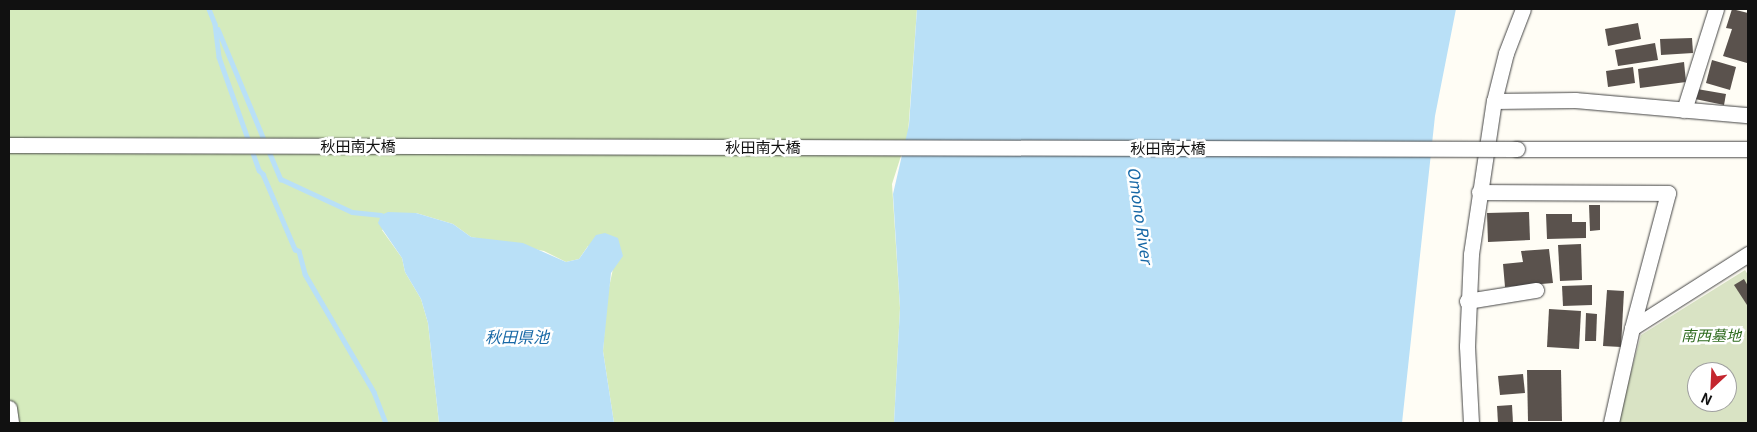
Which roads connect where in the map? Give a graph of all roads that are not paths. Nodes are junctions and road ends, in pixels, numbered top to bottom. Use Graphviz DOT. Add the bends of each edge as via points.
graph roads {
  1 [pos="1523,9"];
  2 [pos="1716,9"];
  3 [pos="1494,102"];
  4 [pos="1684,110"];
  5 [pos="1748,115"];
  6 [pos="9,145"];
  7 [pos="1748,149"];
  8 [pos="1479,192"];
  9 [pos="1746,261"];
  10 [pos="1536,290"];
  11 [pos="1467,301"];
  12 [pos="1632,328"];
  13 [pos="9,408"];
  14 [pos="11,423"];
  15 [pos="1471,423"];
  16 [pos="1611,423"];
  1 -- 3 [label="street" via="1506,53"];
  2 -- 4 [label="street"];
  3 -- 4 [label="street" via="1576,100"];
  3 -- 8 [label="street"];
  4 -- 5 [label="street"];
  6 -- 7 [label="street, 秋田南大橋, bridge"];
  8 -- 11 [label="street"];
  8 -- 12 [label="street" via="1668,194"];
  9 -- 12 [label="street"];
  10 -- 11 [label="street"];
  11 -- 15 [label="street"];
  12 -- 16 [label="street"];
  13 -- 14 [label="street"];
}
